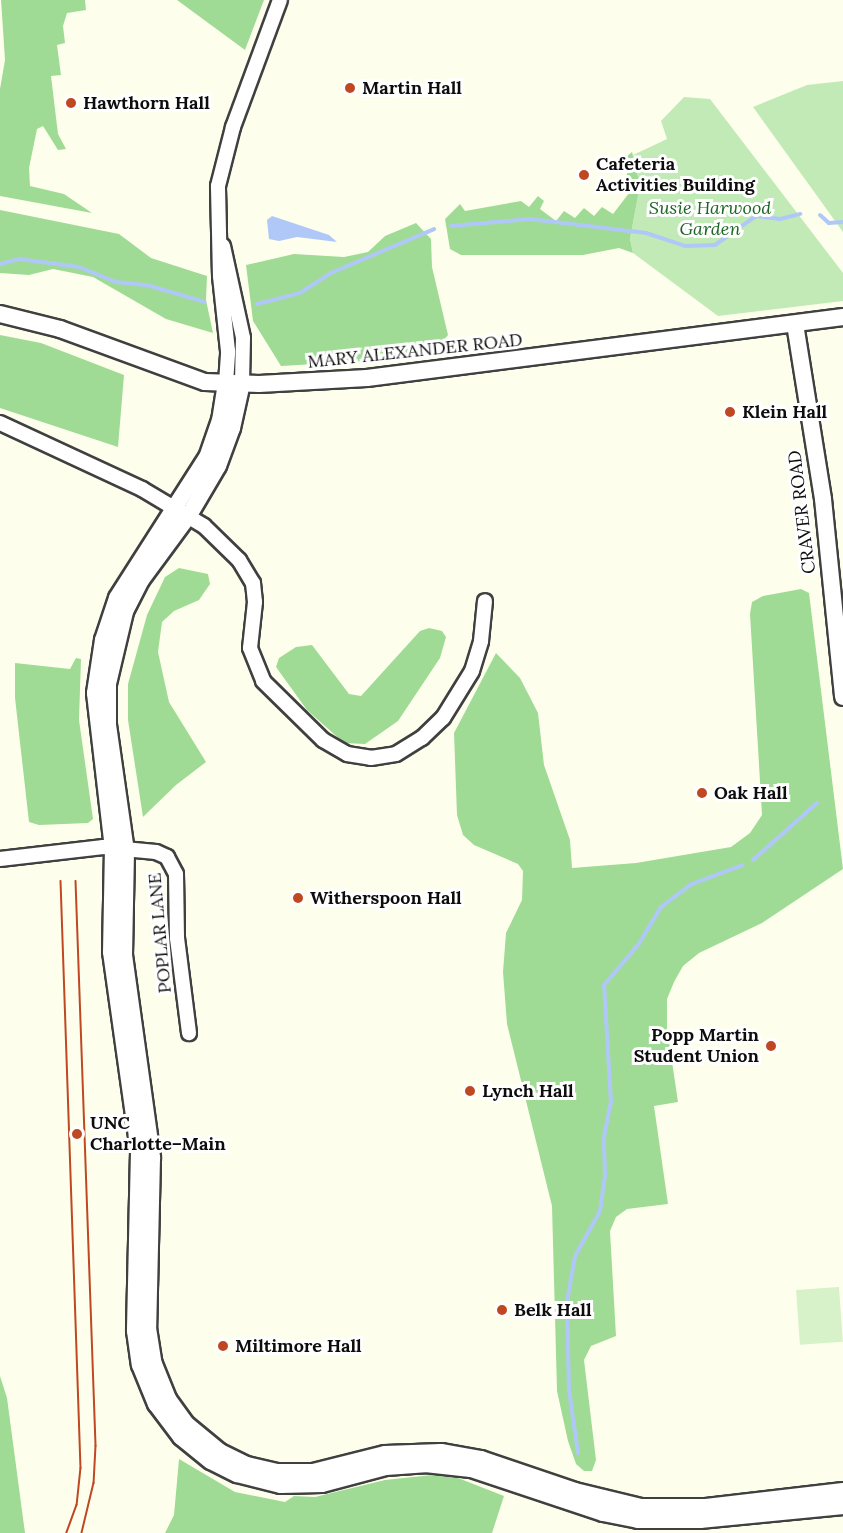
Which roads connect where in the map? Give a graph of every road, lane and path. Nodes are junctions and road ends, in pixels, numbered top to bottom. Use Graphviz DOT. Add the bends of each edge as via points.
graph roads {
  1 [pos="280,0"];
  2 [pos="0,314"];
  3 [pos="843,317"];
  4 [pos="795,324"];
  5 [pos="234,383"];
  6 [pos="0,423"];
  7 [pos="182,512"];
  8 [pos="485,601"];
  9 [pos="843,697"];
  10 [pos="119,849"];
  11 [pos="0,859"];
  12 [pos="189,1033"];
  13 [pos="146,1176"];
  14 [pos="843,1491"];
  15 [pos="843,1506"];
  1 -- 5 [label="street" via="224,156 218,186 221,241 232,275 243,338"];
  2 -- 5 [label="street, MARY ALEXANDER ROAD" via="60,329 201,381"];
  3 -- 4 [label="street, MARY ALEXANDER ROAD"];
  4 -- 5 [label="street, MARY ALEXANDER ROAD" via="367,378"];
  4 -- 9 [label="street, CRAVER ROAD" via="822,499"];
  5 -- 7 [label="street" via="224,453"];
  6 -- 7 [label="street"];
  7 -- 8 [label="street" via="233,555 250,576 255,598 250,648 263,681 323,740 347,754 371,758 396,754 422,738 443,718 472,671 481,641"];
  7 -- 10 [label="street" via="134,592 111,660 108,725"];
  10 -- 11 [label="street, POPLAR LANE"];
  10 -- 12 [label="street, POPLAR LANE" via="162,854 174,868 177,945"];
  10 -- 13 [label="street" via="123,944"];
  13 -- 14 [label="street" via="148,1321 154,1364 164,1390 186,1424 233,1459 267,1471 306,1473 385,1454 450,1453 640,1507 706,1507"];
  13 -- 15 [label="street" via="135,1331 140,1365 168,1421 193,1448 229,1471 268,1483 305,1485 386,1467 452,1466 603,1513 650,1520 700,1520"];
}
